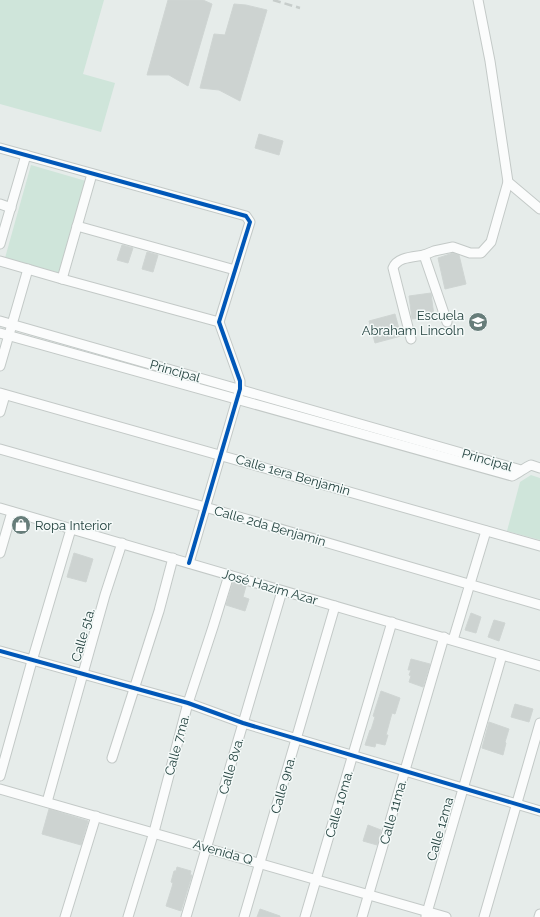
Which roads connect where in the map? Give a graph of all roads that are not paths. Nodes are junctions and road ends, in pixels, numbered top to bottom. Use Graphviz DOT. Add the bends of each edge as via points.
graph roads {
  1 [pos="478,0"];
  2 [pos="0,148"];
  3 [pos="26,155"];
  4 [pos="92,174"];
  5 [pos="508,182"];
  6 [pos="0,204"];
  7 [pos="12,208"];
  8 [pos="540,209"];
  9 [pos="77,226"];
  10 [pos="0,244"];
  11 [pos="424,255"];
  12 [pos="0,260"];
  13 [pos="28,269"];
  14 [pos="236,270"];
  15 [pos="62,279"];
  16 [pos="0,321"];
  17 [pos="219,322"];
  18 [pos="447,322"];
  19 [pos="12,324"];
  20 [pos="4,334"];
  21 [pos="411,339"];
  22 [pos="0,366"];
  23 [pos="240,389"];
  24 [pos="2,394"];
  25 [pos="237,399"];
  26 [pos="0,412"];
  27 [pos="0,448"];
  28 [pos="220,454"];
  29 [pos="540,468"];
  30 [pos="521,470"];
  31 [pos="206,507"];
  32 [pos="0,508"];
  33 [pos="12,512"];
  34 [pos="71,529"];
  35 [pos="486,531"];
  36 [pos="122,543"];
  37 [pos="540,546"];
  38 [pos="0,553"];
  39 [pos="173,558"];
  40 [pos="189,563"];
  41 [pos="229,575"];
  42 [pos="470,585"];
  43 [pos="282,591"];
  44 [pos="540,605"];
  45 [pos="336,606"];
  46 [pos="392,622"];
  47 [pos="449,639"];
  48 [pos="0,651"];
  49 [pos="502,654"];
  50 [pos="32,660"];
  51 [pos="540,666"];
  52 [pos="83,674"];
  53 [pos="134,688"];
  54 [pos="188,703"];
  55 [pos="244,723"];
  56 [pos="540,723"];
  57 [pos="296,738"];
  58 [pos="353,755"];
  59 [pos="112,758"];
  60 [pos="405,770"];
  61 [pos="0,776"];
  62 [pos="462,787"];
  63 [pos="0,788"];
  64 [pos="47,802"];
  65 [pos="516,804"];
  66 [pos="540,811"];
  67 [pos="96,816"];
  68 [pos="154,832"];
  69 [pos="208,848"];
  70 [pos="261,864"];
  71 [pos="317,880"];
  72 [pos="369,895"];
  73 [pos="426,914"];
  74 [pos="540,914"];
  75 [pos="65,917"];
  76 [pos="128,917"];
  77 [pos="186,917"];
  78 [pos="244,917"];
  79 [pos="305,917"];
  80 [pos="362,917"];
  81 [pos="446,917"];
  82 [pos="484,917"];
  83 [pos="539,917"];
  1 -- 5 [label="street"];
  2 -- 3 [label="street"];
  3 -- 4 [label="street"];
  3 -- 7 [label="street"];
  4 -- 9 [label="street"];
  4 -- 14 [label="street" via="246,216 250,222"];
  5 -- 8 [label="street"];
  5 -- 11 [label="street" via="491,242 481,253 453,247"];
  6 -- 7 [label="street"];
  7 -- 10 [label="street"];
  9 -- 14 [label="street"];
  9 -- 15 [label="street"];
  11 -- 18 [label="street"];
  11 -- 21 [label="street" via="399,260 393,268"];
  12 -- 13 [label="street"];
  13 -- 15 [label="street"];
  13 -- 19 [label="street"];
  14 -- 17 [label="street"];
  15 -- 17 [label="street"];
  16 -- 19 [label="street, Principal"];
  17 -- 23 [label="street" via="240,381"];
  19 -- 20 [label="street"];
  19 -- 23 [label="street, Principal"];
  20 -- 22 [label="street"];
  20 -- 25 [label="street, Principal"];
  23 -- 25 [label="street"];
  23 -- 30 [label="street, Principal"];
  24 -- 26 [label="street"];
  24 -- 28 [label="street, Calle 1era Benjamin"];
  25 -- 28 [label="street"];
  25 -- 30 [label="street, Principal" via="512,476"];
  27 -- 31 [label="street, Calle 2da Benjamin"];
  28 -- 31 [label="street"];
  28 -- 35 [label="street, Calle 1era Benjamin"];
  29 -- 30 [label="street" via="531,465"];
  31 -- 40 [label="street"];
  31 -- 42 [label="street, Calle 2da Benjamin"];
  32 -- 33 [label="street, José Hazim Azar"];
  33 -- 34 [label="street, José Hazim Azar"];
  33 -- 38 [label="street"];
  34 -- 36 [label="street, José Hazim Azar"];
  34 -- 50 [label="street"];
  35 -- 37 [label="street, Calle 1era Benjamin"];
  35 -- 42 [label="street, Calle 11ma."];
  36 -- 39 [label="street, José Hazim Azar"];
  36 -- 52 [label="street, Calle 5ta."];
  39 -- 40 [label="street, José Hazim Azar"];
  39 -- 53 [label="street"];
  40 -- 41 [label="street, José Hazim Azar"];
  41 -- 43 [label="street, José Hazim Azar"];
  41 -- 54 [label="street, Calle 7ma."];
  42 -- 44 [label="street, Calle 2da Benjamin"];
  42 -- 47 [label="street, Calle 11ma."];
  43 -- 45 [label="street, José Hazim Azar"];
  43 -- 55 [label="street, Calle 8va."];
  45 -- 46 [label="street, José Hazim Azar"];
  45 -- 57 [label="street, Calle 9na."];
  46 -- 47 [label="street, José Hazim Azar"];
  46 -- 58 [label="street, Calle 10ma."];
  47 -- 49 [label="street, José Hazim Azar"];
  47 -- 60 [label="street, Calle 11ma."];
  48 -- 50 [label="street"];
  49 -- 51 [label="street, José Hazim Azar"];
  49 -- 62 [label="street, Calle 12ma"];
  50 -- 52 [label="street"];
  50 -- 61 [label="street"];
  52 -- 53 [label="street"];
  52 -- 64 [label="street, Calle 5ta."];
  53 -- 54 [label="street"];
  53 -- 59 [label="street"];
  54 -- 55 [label="street"];
  54 -- 68 [label="street, Calle 7ma."];
  55 -- 57 [label="street"];
  55 -- 69 [label="street, Calle 8va."];
  56 -- 65 [label="street"];
  57 -- 58 [label="street"];
  57 -- 70 [label="street, Calle 9na."];
  58 -- 60 [label="street"];
  58 -- 71 [label="street, Calle 10ma."];
  60 -- 62 [label="street"];
  60 -- 72 [label="street, Calle 11ma."];
  62 -- 65 [label="street"];
  62 -- 73 [label="street, Calle 12ma"];
  63 -- 64 [label="street, Avenida Q"];
  64 -- 67 [label="street, Avenida Q"];
  65 -- 66 [label="street"];
  65 -- 82 [label="street"];
  67 -- 68 [label="street, Avenida Q"];
  67 -- 75 [label="street"];
  68 -- 69 [label="street, Avenida Q"];
  68 -- 76 [label="street, Calle 7ma."];
  69 -- 70 [label="street, Avenida Q"];
  69 -- 77 [label="street, Calle 8va."];
  70 -- 71 [label="street, Avenida Q"];
  70 -- 78 [label="street, Calle 9na."];
  71 -- 72 [label="street, Avenida Q"];
  71 -- 79 [label="street, Calle 10ma."];
  72 -- 73 [label="street, Avenida Q"];
  72 -- 80 [label="street, Calle 11ma."];
  73 -- 81 [label="street, Avenida Q"];
  74 -- 83 [label="street"];
}
